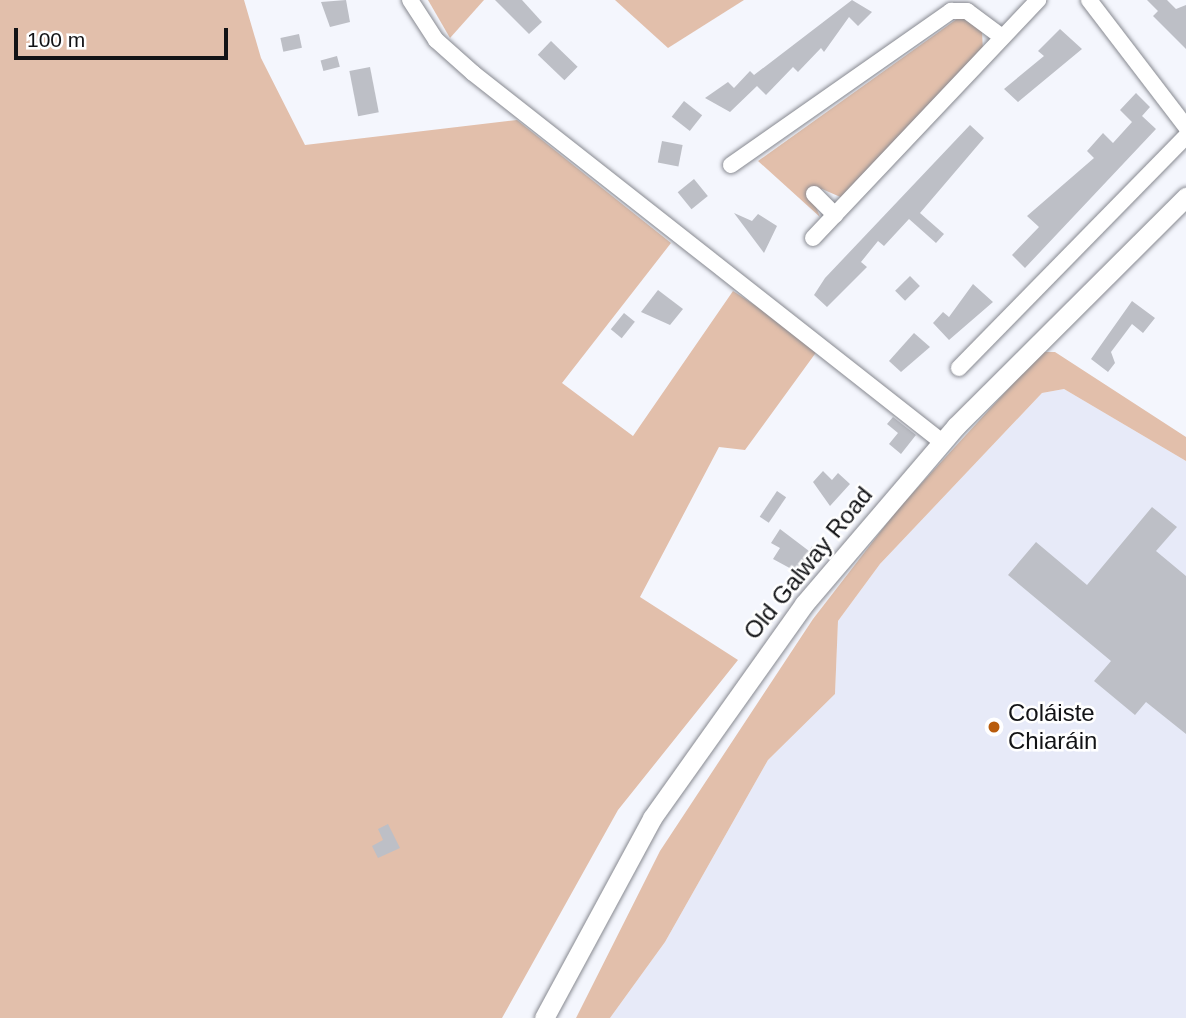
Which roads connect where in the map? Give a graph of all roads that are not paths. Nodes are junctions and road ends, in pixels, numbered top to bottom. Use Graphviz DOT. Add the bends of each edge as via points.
graph roads {
  1 [pos="410,0"];
  2 [pos="1038,0"];
  3 [pos="1089,0"];
  4 [pos="1002,37"];
  5 [pos="1186,127"];
  6 [pos="1186,136"];
  7 [pos="731,164"];
  8 [pos="814,194"];
  9 [pos="1186,197"];
  10 [pos="835,215"];
  11 [pos="813,238"];
  12 [pos="959,368"];
  13 [pos="942,442"];
  14 [pos="544,1018"];
  1 -- 13 [label="street" via="436,40 472,73"];
  2 -- 4 [label="street"];
  3 -- 5 [label="street"];
  4 -- 7 [label="street" via="967,11 951,11"];
  4 -- 10 [label="street"];
  6 -- 12 [label="street"];
  8 -- 10 [label="street"];
  9 -- 13 [label="main road, Old Galway Road"];
  10 -- 11 [label="street"];
  13 -- 14 [label="main road, Old Galway Road" via="804,604 719,719 622,869"];
}
